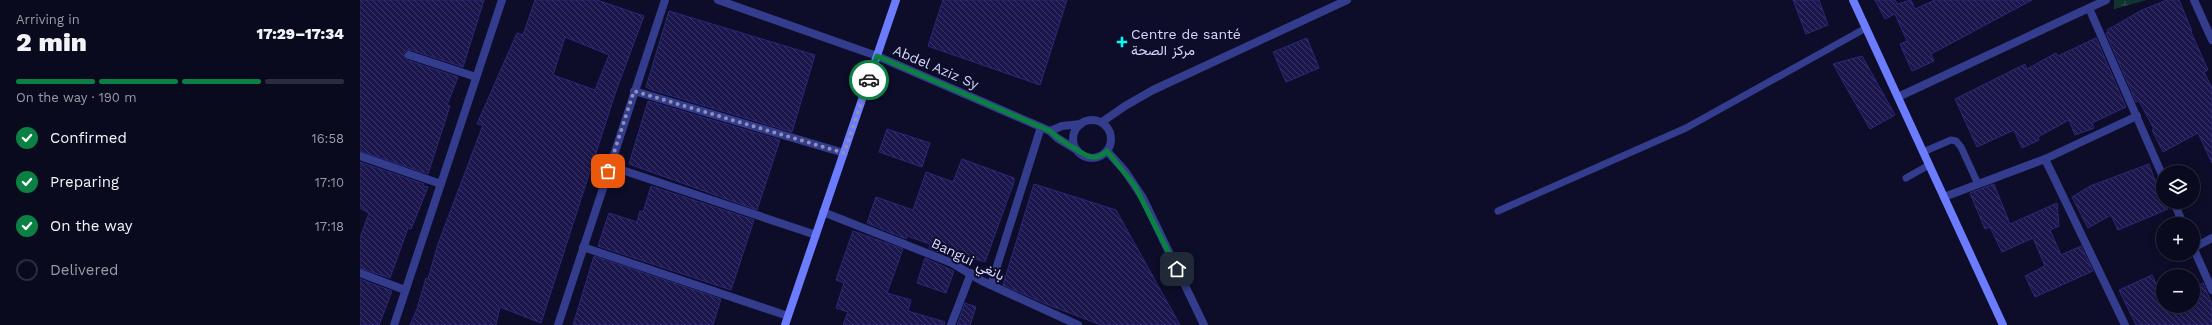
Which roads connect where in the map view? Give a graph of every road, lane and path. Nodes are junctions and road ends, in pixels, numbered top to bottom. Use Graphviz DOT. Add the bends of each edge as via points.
graph roads {
  1 [pos="502,0"];
  2 [pos="665,0"];
  3 [pos="718,0"];
  4 [pos="896,0"];
  5 [pos="1347,0"];
  6 [pos="1853,0"];
  7 [pos="2106,0"];
  8 [pos="2194,0"];
  9 [pos="2089,8"];
  10 [pos="1866,28"];
  11 [pos="2212,40"];
  12 [pos="409,55"];
  13 [pos="877,56"];
  14 [pos="476,77"];
  15 [pos="634,91"];
  16 [pos="1898,97"];
  17 [pos="2137,116"];
  18 [pos="1102,122"];
  19 [pos="1081,124"];
  20 [pos="1041,127"];
  21 [pos="1050,131"];
  22 [pos="1077,150"];
  23 [pos="1107,151"];
  24 [pos="1923,152"];
  25 [pos="844,153"];
  26 [pos="360,156"];
  27 [pos="2045,159"];
  28 [pos="1929,165"];
  29 [pos="2158,165"];
  30 [pos="610,166"];
  31 [pos="1906,178"];
  32 [pos="441,184"];
  33 [pos="1978,184"];
  34 [pos="1944,197"];
  35 [pos="823,212"];
  36 [pos="1498,212"];
  37 [pos="816,236"];
  38 [pos="2212,238"];
  39 [pos="2200,244"];
  40 [pos="583,247"];
  41 [pos="2199,261"];
  42 [pos="360,273"];
  43 [pos="971,273"];
  44 [pos="991,285"];
  45 [pos="405,290"];
  46 [pos="2212,290"];
  47 [pos="788,316"];
  48 [pos="1068,323"];
  49 [pos="394,325"];
  50 [pos="558,325"];
  51 [pos="785,325"];
  52 [pos="952,325"];
  53 [pos="1078,325"];
  54 [pos="1204,325"];
  55 [pos="2003,325"];
  56 [pos="2125,325"];
  1 -- 14 [label="street"];
  2 -- 15 [label="street"];
  3 -- 13 [label="street, Abdel Aziz Sy"];
  4 -- 13 [label="main road"];
  5 -- 18 [label="street" via="1153,90"];
  6 -- 10 [label="main road"];
  7 -- 9 [label="street"];
  8 -- 11 [label="street"];
  9 -- 16 [label="street"];
  9 -- 17 [label="street"];
  10 -- 16 [label="main road"];
  10 -- 36 [label="lane" via="1686,128"];
  12 -- 14 [label="street"];
  13 -- 20 [label="street, Abdel Aziz Sy"];
  13 -- 25 [label="main road"];
  14 -- 32 [label="street"];
  15 -- 25 [label="street"];
  15 -- 30 [label="street"];
  16 -- 24 [label="main road"];
  17 -- 27 [label="street"];
  17 -- 29 [label="street"];
  18 -- 19 [label="street" via="1091,120"];
  18 -- 23 [label="street" via="1110,132 1111,139"];
  19 -- 21 [label="street" via="1062,126"];
  19 -- 22 [label="street" via="1074,139"];
  20 -- 21 [label="street, Abdel Aziz Sy"];
  20 -- 44 [label="street"];
  21 -- 22 [label="street, Abdel Aziz Sy"];
  22 -- 23 [label="street" via="1082,155 1095,158"];
  23 -- 54 [label="street" via="1125,171 1143,198"];
  24 -- 28 [label="main road"];
  24 -- 33 [label="lane" via="1951,140 1956,141"];
  25 -- 35 [label="main road"];
  26 -- 32 [label="street"];
  27 -- 33 [label="street"];
  27 -- 56 [label="street"];
  28 -- 31 [label="lane"];
  28 -- 34 [label="main road"];
  30 -- 37 [label="street"];
  30 -- 40 [label="street"];
  32 -- 45 [label="street"];
  33 -- 34 [label="street"];
  34 -- 55 [label="main road"];
  35 -- 37 [label="main road"];
  35 -- 43 [label="street, Bangui بانغي" via="952,263"];
  37 -- 47 [label="main road"];
  38 -- 39 [label="street"];
  40 -- 47 [label="street"];
  40 -- 50 [label="street"];
  41 -- 46 [label="street"];
  42 -- 45 [label="street"];
  43 -- 44 [label="street, Bangui بانغي"];
  43 -- 52 [label="street"];
  44 -- 48 [label="street, Bangui بانغي"];
  45 -- 49 [label="street"];
  47 -- 51 [label="main road"];
  48 -- 53 [label="street, Bangui بانغي"];
}
